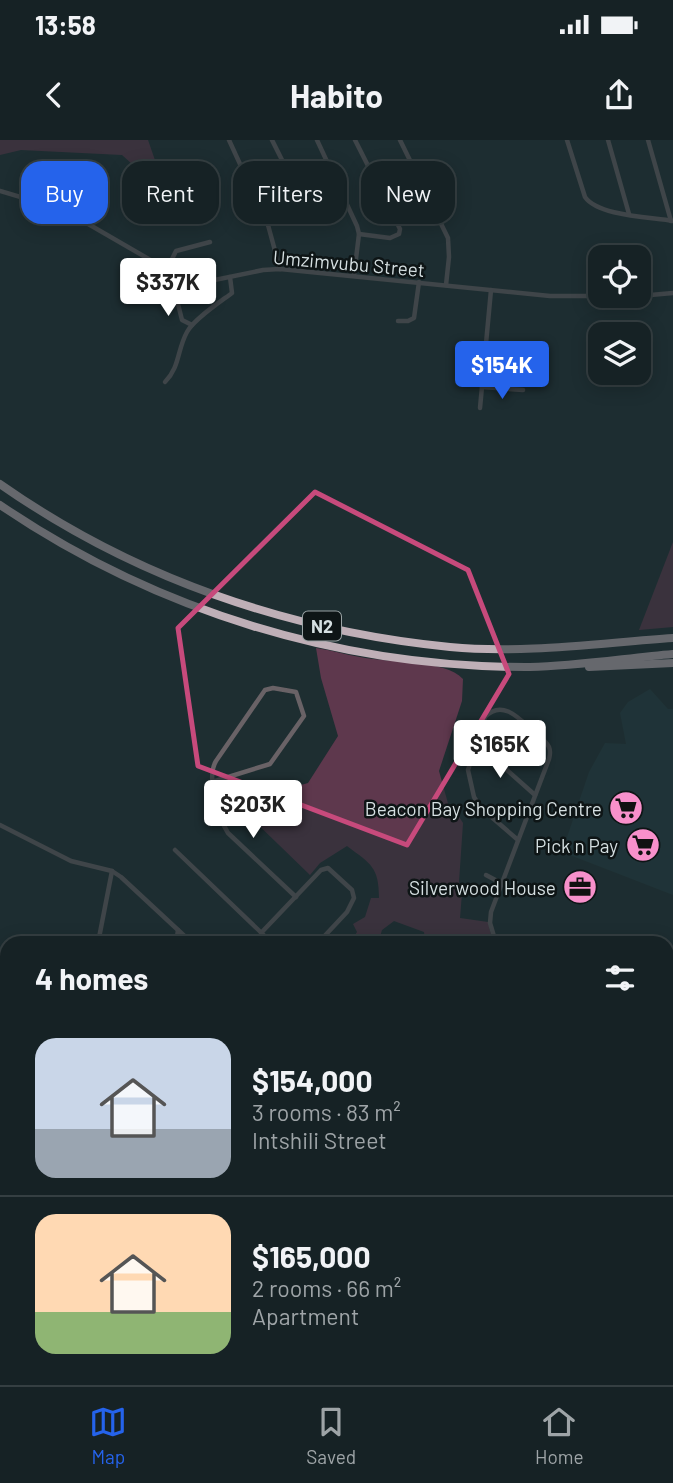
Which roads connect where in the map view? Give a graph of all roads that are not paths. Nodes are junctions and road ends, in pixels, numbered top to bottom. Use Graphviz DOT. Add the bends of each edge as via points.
graph roads {
  1 [pos="229,140"];
  2 [pos="272,140"];
  3 [pos="317,140"];
  4 [pos="355,140"];
  5 [pos="400,140"];
  6 [pos="567,140"];
  7 [pos="608,140"];
  8 [pos="648,140"];
  9 [pos="282,161"];
  10 [pos="0,191"];
  11 [pos="629,214"];
  12 [pos="672,221"];
  13 [pos="268,225"];
  14 [pos="359,234"];
  15 [pos="210,242"];
  16 [pos="167,269"];
  17 [pos="280,269"];
  18 [pos="354,275"];
  19 [pos="230,277"];
  20 [pos="419,282"];
  21 [pos="446,285"];
  22 [pos="157,288"];
  23 [pos="491,290"];
  24 [pos="673,293"];
  25 [pos="651,295"];
  26 [pos="588,296"];
  27 [pos="398,321"];
  28 [pos="192,325"];
  29 [pos="486,347"];
  30 [pos="544,355"];
  31 [pos="165,382"];
  32 [pos="482,387"];
  33 [pos="523,390"];
  34 [pos="480,408"];
  35 [pos="0,478"];
  36 [pos="0,484"];
  37 [pos="2,507"];
  38 [pos="61,524"];
  39 [pos="673,638"];
  40 [pos="673,654"];
  41 [pos="673,663"];
  42 [pos="571,664"];
  43 [pos="472,754"];
  44 [pos="212,782"];
  45 [pos="535,794"];
  46 [pos="0,825"];
  47 [pos="518,840"];
  48 [pos="175,850"];
  49 [pos="111,871"];
  50 [pos="486,875"];
  51 [pos="501,883"];
  52 [pos="296,897"];
  53 [pos="178,930"];
  54 [pos="261,933"];
  55 [pos="100,936"];
  56 [pos="177,936"];
  57 [pos="184,936"];
  58 [pos="264,936"];
  59 [pos="324,936"];
  60 [pos="494,936"];
  1 -- 13 [label="street"];
  2 -- 9 [label="street"];
  3 -- 14 [label="street"];
  4 -- 14 [label="street" via="400,229 390,238"];
  5 -- 21 [label="street" via="448,238"];
  6 -- 11 [label="street" via="589,202 602,210"];
  7 -- 11 [label="street"];
  8 -- 12 [label="street"];
  10 -- 16 [label="street, Umzimvubu Street" via="64,210"];
  11 -- 12 [label="street"];
  13 -- 17 [label="street"];
  14 -- 18 [label="street"];
  15 -- 16 [label="street" via="176,251"];
  16 -- 19 [label="street, Umzimvubu Street" via="192,283"];
  17 -- 18 [label="street, Umzimvubu Street"];
  17 -- 19 [label="street, Umzimvubu Street"];
  18 -- 20 [label="street, Umzimvubu Street"];
  19 -- 28 [label="street" via="232,293"];
  20 -- 21 [label="street, Umzimvubu Street"];
  20 -- 27 [label="street" via="414,317"];
  21 -- 23 [label="street, Umzimvubu Street"];
  22 -- 28 [label="street" via="177,303 182,320"];
  23 -- 26 [label="street, Umzimvubu Street"];
  23 -- 29 [label="street"];
  24 -- 25 [label="street, Umzimvubu Street"];
  28 -- 31 [label="street" via="176,369"];
  29 -- 30 [label="street"];
  29 -- 32 [label="street"];
  32 -- 33 [label="street"];
  32 -- 34 [label="street"];
  35 -- 38 [label="highway"];
  36 -- 38 [label="highway, N2"];
  37 -- 42 [label="highway, N2" via="133,581 198,609 254,626 402,660 498,666"];
  38 -- 39 [label="highway, N2" via="200,591 292,620 351,632 451,647 501,648"];
  40 -- 42 [label="highway, N2"];
  41 -- 42 [label="highway"];
  43 -- 45 [label="street" via="498,762"];
  43 -- 45 [label="street" via="486,714 498,709 511,712 549,748"];
  43 -- 47 [label="street" via="468,774 475,801"];
  44 -- 44 [label="street" via="213,765 265,690 296,692 303,716 270,764"];
  44 -- 52 [label="street" via="228,832"];
  45 -- 47 [label="street"];
  46 -- 49 [label="street" via="72,861"];
  47 -- 51 [label="street"];
  48 -- 54 [label="street"];
  49 -- 53 [label="street"];
  49 -- 55 [label="street"];
  50 -- 51 [label="street"];
  51 -- 60 [label="street" via="489,918"];
  52 -- 54 [label="street"];
  52 -- 59 [label="street" via="325,868 353,891 350,908"];
  53 -- 56 [label="street"];
  53 -- 57 [label="street"];
  54 -- 58 [label="street"];
}
